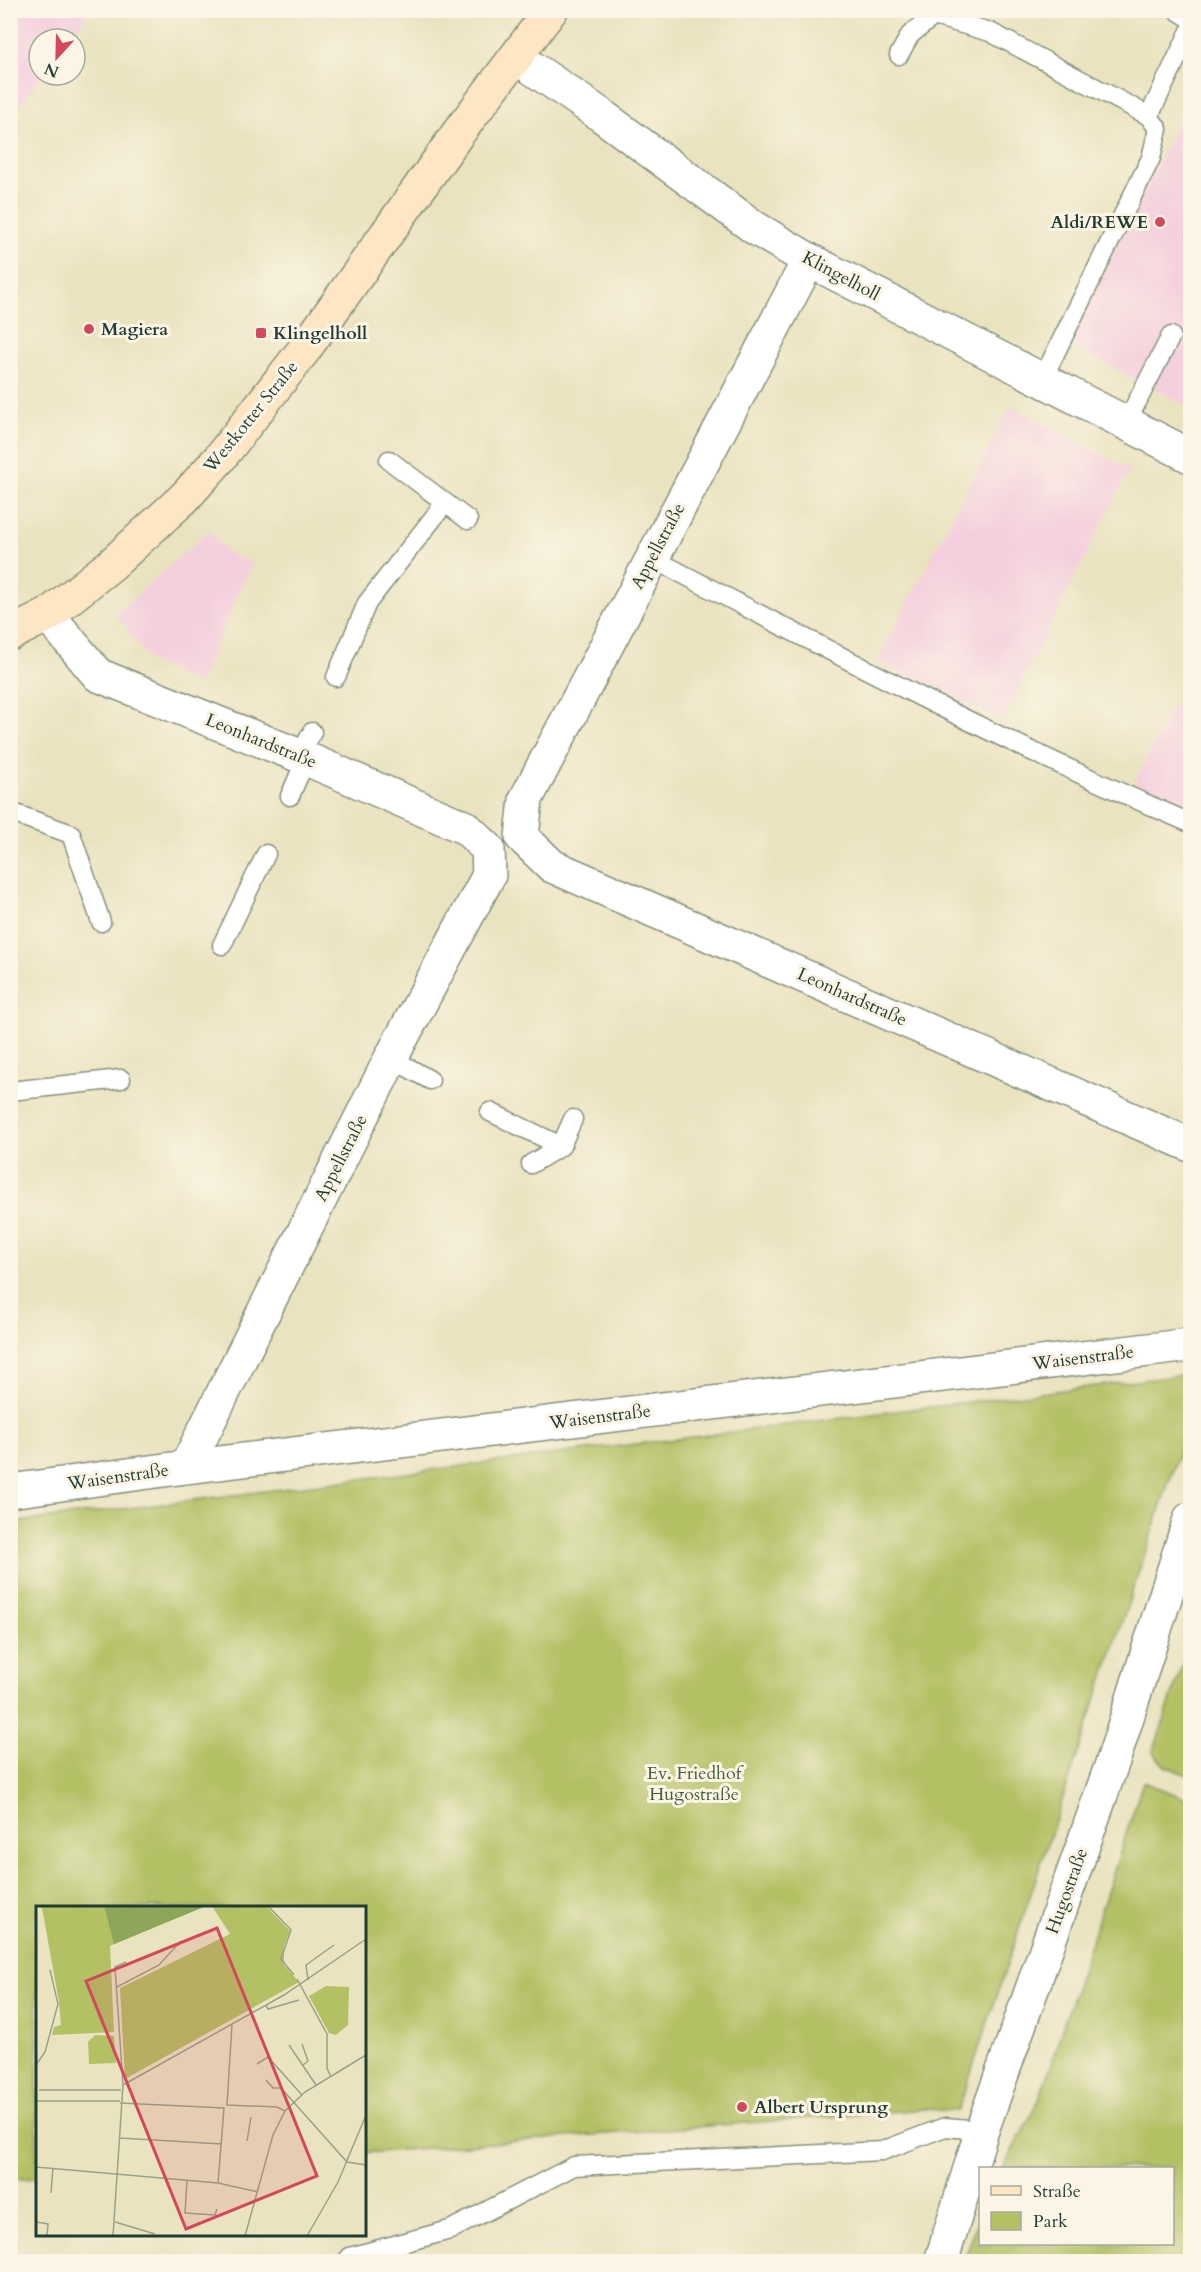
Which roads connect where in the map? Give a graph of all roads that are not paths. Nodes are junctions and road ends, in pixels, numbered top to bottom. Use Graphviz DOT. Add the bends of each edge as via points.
graph roads {
  1 [pos="551,10"];
  2 [pos="1177,10"];
  3 [pos="1191,18"];
  4 [pos="1191,31"];
  5 [pos="898,55"];
  6 [pos="516,57"];
  7 [pos="1149,116"];
  8 [pos="809,260"];
  9 [pos="1171,336"];
  10 [pos="1042,380"];
  11 [pos="1126,423"];
  12 [pos="1191,456"];
  13 [pos="389,460"];
  14 [pos="445,503"];
  15 [pos="468,520"];
  16 [pos="652,558"];
  17 [pos="48,615"];
  18 [pos="10,634"];
  19 [pos="336,677"];
  20 [pos="306,749"];
  21 [pos="290,796"];
  22 [pos="10,812"];
  23 [pos="1191,823"];
  24 [pos="522,837"];
  25 [pos="488,849"];
  26 [pos="266,854"];
  27 [pos="101,922"];
  28 [pos="222,945"];
  29 [pos="391,1058"];
  30 [pos="121,1078"];
  31 [pos="430,1080"];
  32 [pos="10,1091"];
  33 [pos="490,1112"];
  34 [pos="573,1119"];
  35 [pos="1191,1145"];
  36 [pos="561,1146"];
  37 [pos="531,1164"];
  38 [pos="1191,1345"];
  39 [pos="186,1467"];
  40 [pos="10,1491"];
  41 [pos="1191,1519"];
  42 [pos="982,2130"];
  43 [pos="346,2262"];
  44 [pos="941,2262"];
  1 -- 6 [label="main road, Westkotter Straße"];
  2 -- 3 [label="lane"];
  4 -- 7 [label="lane"];
  5 -- 7 [label="lane" via="910,35 934,16 990,32"];
  6 -- 8 [label="street, Klingelholl" via="755,228"];
  6 -- 17 [label="main road, Westkotter Straße" via="304,350 219,459 185,497 112,564"];
  7 -- 10 [label="lane" via="1158,129 1151,158"];
  8 -- 10 [label="street, Klingelholl"];
  8 -- 16 [label="street, Appellstraße"];
  9 -- 11 [label="lane"];
  10 -- 11 [label="street, Klingelholl"];
  11 -- 12 [label="street, Klingelholl"];
  13 -- 14 [label="lane"];
  14 -- 15 [label="lane"];
  14 -- 19 [label="lane" via="367,603"];
  16 -- 23 [label="lane" via="873,675 1091,781"];
  16 -- 24 [label="street, Appellstraße" via="526,799"];
  17 -- 18 [label="main road, Westkotter Straße"];
  17 -- 20 [label="street, Leonhardstraße" via="98,675"];
  20 -- 21 [label="lane"];
  20 -- 25 [label="street, Leonhardstraße" via="466,828"];
  22 -- 27 [label="lane" via="71,834"];
  24 -- 35 [label="street, Leonhardstraße" via="552,866"];
  25 -- 29 [label="street, Appellstraße" via="489,875"];
  26 -- 28 [label="lane"];
  29 -- 31 [label="lane"];
  29 -- 39 [label="street, Appellstraße"];
  30 -- 32 [label="lane"];
  33 -- 36 [label="lane"];
  34 -- 36 [label="lane"];
  36 -- 37 [label="lane"];
  38 -- 39 [label="street, Waisenstraße"];
  39 -- 40 [label="street, Waisenstraße"];
  41 -- 42 [label="street, Hugostraße" via="1114,1758"];
  42 -- 43 [label="lane" via="945,2127 882,2151 574,2166 450,2229 350,2257"];
  42 -- 44 [label="street, Hugostraße"];
}
